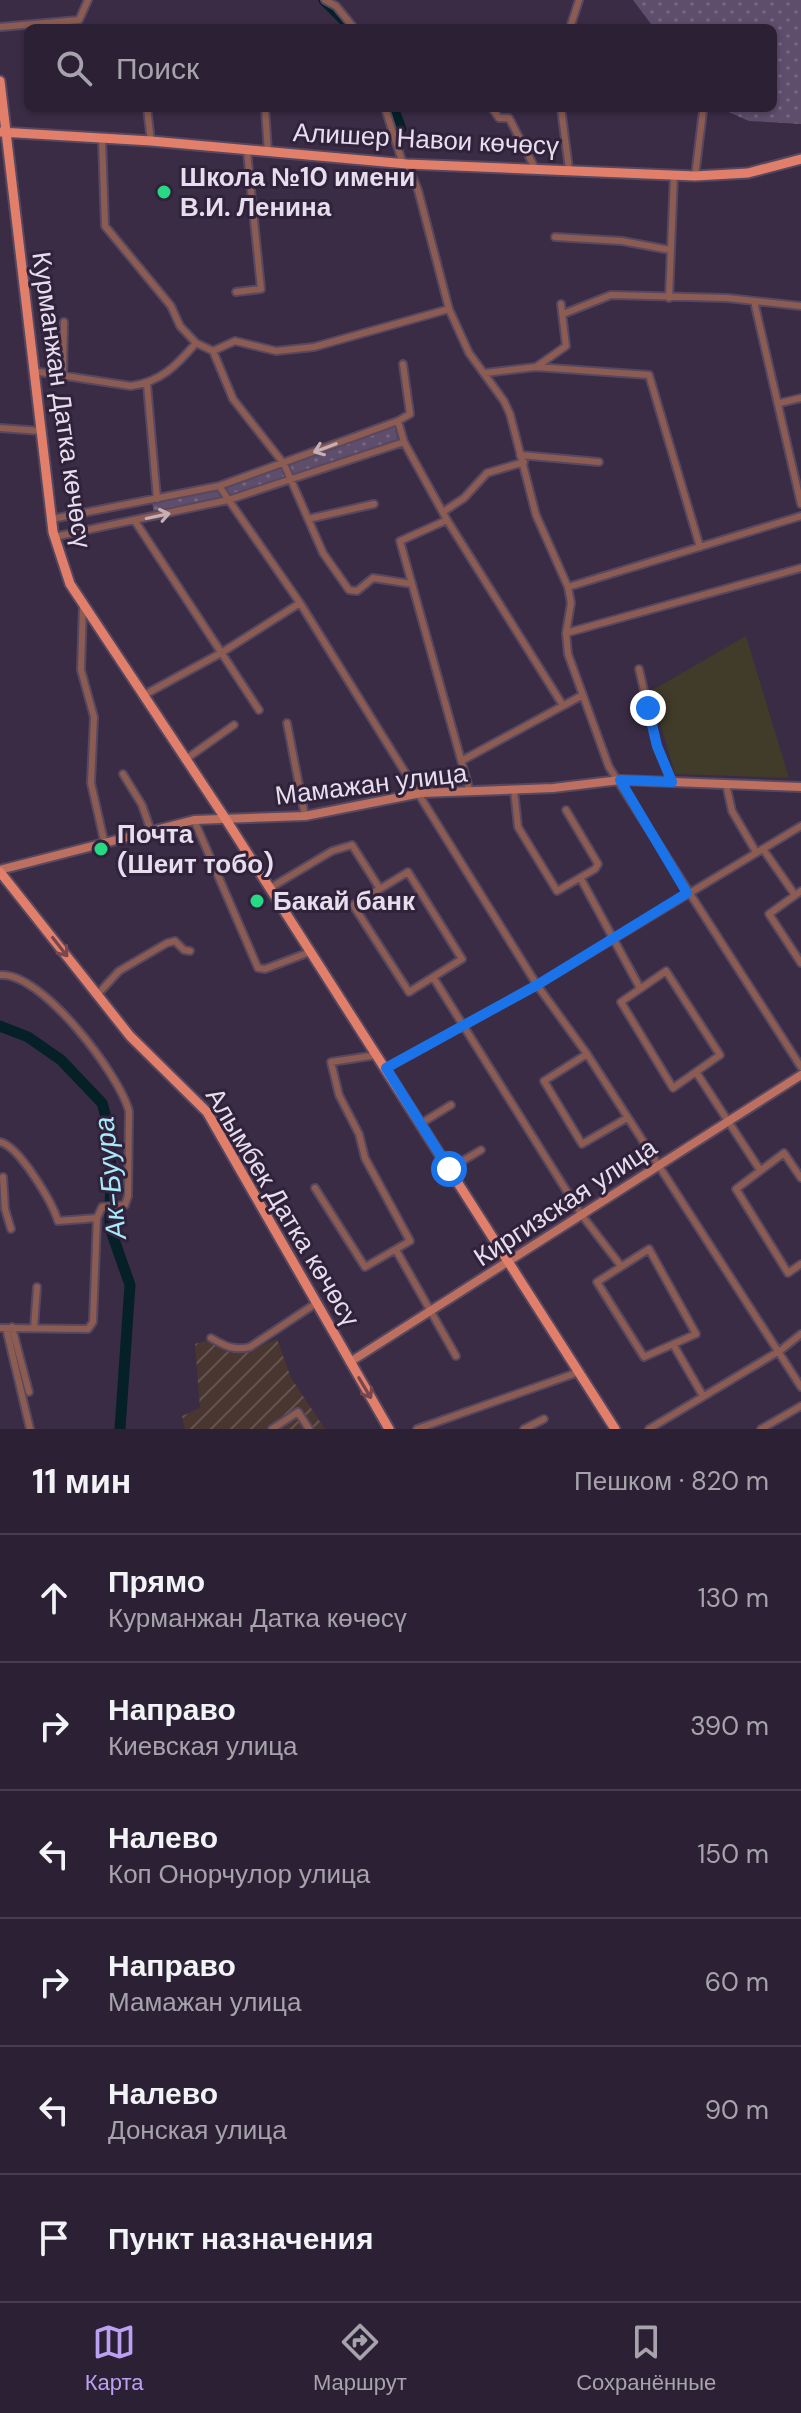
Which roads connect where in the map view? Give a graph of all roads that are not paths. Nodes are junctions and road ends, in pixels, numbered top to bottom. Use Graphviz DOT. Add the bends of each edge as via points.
graph roads {
  1 [pos="88,0"];
  2 [pos="325,0"];
  3 [pos="579,0"];
  4 [pos="34,24"];
  5 [pos="351,24"];
  6 [pos="571,24"];
  7 [pos="24,25"];
  8 [pos="0,27"];
  9 [pos="0,81"];
  10 [pos="147,112"];
  11 [pos="265,112"];
  12 [pos="387,112"];
  13 [pos="495,112"];
  14 [pos="562,112"];
  15 [pos="703,112"];
  16 [pos="2,132"];
  17 [pos="102,138"];
  18 [pos="151,141"];
  19 [pos="247,151"];
  20 [pos="268,152"];
  21 [pos="801,159"];
  22 [pos="405,164"];
  23 [pos="535,168"];
  24 [pos="569,169"];
  25 [pos="674,175"];
  26 [pos="695,176"];
  27 [pos="555,237"];
  28 [pos="670,250"];
  29 [pos="236,292"];
  30 [pos="669,298"];
  31 [pos="754,301"];
  32 [pos="561,304"];
  33 [pos="801,306"];
  34 [pos="449,309"];
  35 [pos="563,314"];
  36 [pos="64,322"];
  37 [pos="196,343"];
  38 [pos="213,351"];
  39 [pos="403,364"];
  40 [pos="536,367"];
  41 [pos="33,371"];
  42 [pos="485,373"];
  43 [pos="63,376"];
  44 [pos="147,384"];
  45 [pos="801,398"];
  46 [pos="780,403"];
  47 [pos="398,421"];
  48 [pos="0,428"];
  49 [pos="41,431"];
  50 [pos="404,442"];
  51 [pos="522,458"];
  52 [pos="599,462"];
  53 [pos="284,464"];
  54 [pos="290,479"];
  55 [pos="219,486"];
  56 [pos="157,499"];
  57 [pos="228,500"];
  58 [pos="374,504"];
  59 [pos="801,504"];
  60 [pos="443,512"];
  61 [pos="801,516"];
  62 [pos="52,519"];
  63 [pos="308,519"];
  64 [pos="447,520"];
  65 [pos="135,521"];
  66 [pos="54,537"];
  67 [pos="700,547"];
  68 [pos="801,568"];
  69 [pos="412,584"];
  70 [pos="568,587"];
  71 [pos="84,601"];
  72 [pos="300,603"];
  73 [pos="566,633"];
  74 [pos="221,653"];
  75 [pos="639,669"];
  76 [pos="144,695"];
  77 [pos="581,696"];
  78 [pos="562,704"];
  79 [pos="259,710"];
  80 [pos="287,723"];
  81 [pos="234,725"];
  82 [pos="186,759"];
  83 [pos="463,760"];
  84 [pos="123,774"];
  85 [pos="620,780"];
  86 [pos="672,782"];
  87 [pos="726,784"];
  88 [pos="801,787"];
  89 [pos="514,790"];
  90 [pos="470,792"];
  91 [pos="421,793"];
  92 [pos="566,810"];
  93 [pos="305,816"];
  94 [pos="225,818"];
  95 [pos="194,820"];
  96 [pos="801,826"];
  97 [pos="151,831"];
  98 [pos="105,845"];
  99 [pos="760,850"];
  100 [pos="0,871"];
  101 [pos="581,879"];
  102 [pos="270,888"];
  103 [pos="380,889"];
  104 [pos="687,893"];
  105 [pos="798,893"];
  106 [pos="614,937"];
  107 [pos="190,951"];
  108 [pos="310,952"];
  109 [pos="801,963"];
  110 [pos="0,975"];
  111 [pos="433,977"];
  112 [pos="537,985"];
  113 [pos="640,988"];
  114 [pos="97,995"];
  115 [pos="464,1025"];
  116 [pos="587,1054"];
  117 [pos="377,1055"];
  118 [pos="801,1067"];
  119 [pos="386,1068"];
  120 [pos="696,1072"];
  121 [pos="801,1075"];
  122 [pos="451,1105"];
  123 [pos="627,1118"];
  124 [pos="728,1120"];
  125 [pos="420,1124"];
  126 [pos="0,1142"];
  127 [pos="481,1150"];
  128 [pos="659,1166"];
  129 [pos="449,1169"];
  130 [pos="760,1170"];
  131 [pos="3,1177"];
  132 [pos="801,1178"];
  133 [pos="315,1188"];
  134 [pos="2,1209"];
  135 [pos="581,1214"];
  136 [pos="97,1218"];
  137 [pos="11,1229"];
  138 [pos="396,1250"];
  139 [pos="507,1263"];
  140 [pos="801,1264"];
  141 [pos="621,1266"];
  142 [pos="37,1287"];
  143 [pos="315,1304"];
  144 [pos="432,1309"];
  145 [pos="6,1328"];
  146 [pos="34,1328"];
  147 [pos="801,1334"];
  148 [pos="211,1338"];
  149 [pos="673,1344"];
  150 [pos="781,1350"];
  151 [pos="456,1356"];
  152 [pos="350,1362"];
  153 [pos="579,1372"];
  154 [pos="801,1387"];
  155 [pos="29,1392"];
  156 [pos="703,1396"];
  157 [pos="801,1406"];
  158 [pos="544,1419"];
  159 [pos="30,1429"];
  160 [pos="272,1429"];
  161 [pos="309,1429"];
  162 [pos="389,1429"];
  163 [pos="417,1429"];
  164 [pos="524,1429"];
  165 [pos="615,1429"];
  166 [pos="649,1429"];
  167 [pos="761,1429"];
  1 -- 4 [label="street" via="79,20"];
  2 -- 5 [label="street"];
  3 -- 6 [label="street"];
  7 -- 8 [label="street"];
  9 -- 16 [label="main road, Курманжан Датка көчөсү"];
  10 -- 18 [label="street"];
  11 -- 20 [label="street"];
  12 -- 22 [label="street"];
  13 -- 23 [label="street" via="509,118"];
  14 -- 24 [label="street"];
  15 -- 26 [label="street"];
  16 -- 17 [label="main road, Алишер Навои көчөсү"];
  16 -- 41 [label="main road, Курманжан Датка көчөсү"];
  17 -- 18 [label="main road, Алишер Навои көчөсү"];
  17 -- 37 [label="street" via="105,226"];
  18 -- 19 [label="main road, Алишер Навои көчөсү"];
  19 -- 20 [label="main road, Алишер Навои көчөсү"];
  19 -- 29 [label="street" via="261,289"];
  20 -- 22 [label="main road, Алишер Навои көчөсү"];
  21 -- 26 [label="main road, Алишер Навои көчөсү" via="748,173"];
  22 -- 23 [label="main road, Алишер Навои көчөсү"];
  22 -- 34 [label="street" via="426,217"];
  23 -- 24 [label="main road, Алишер Навои көчөсү"];
  24 -- 25 [label="main road, Алишер Навои көчөсү"];
  25 -- 26 [label="main road, Алишер Навои көчөсү"];
  25 -- 28 [label="street"];
  27 -- 28 [label="street"];
  28 -- 30 [label="street"];
  30 -- 31 [label="street"];
  30 -- 35 [label="street" via="611,295"];
  31 -- 33 [label="street"];
  31 -- 46 [label="street"];
  32 -- 35 [label="street"];
  34 -- 38 [label="street" via="314,347 276,351 235,341"];
  34 -- 42 [label="street" via="469,353"];
  35 -- 40 [label="street" via="566,346"];
  36 -- 43 [label="street"];
  37 -- 38 [label="street"];
  37 -- 44 [label="street" via="161,378"];
  38 -- 53 [label="street" via="233,399"];
  39 -- 47 [label="street" via="410,414"];
  40 -- 42 [label="street"];
  40 -- 67 [label="street" via="649,375"];
  41 -- 43 [label="street"];
  41 -- 49 [label="main road, Курманжан Датка көчөсү"];
  42 -- 51 [label="street" via="504,401"];
  43 -- 44 [label="street"];
  44 -- 56 [label="street"];
  45 -- 46 [label="street"];
  46 -- 59 [label="street"];
  47 -- 50 [label="street"];
  47 -- 53 [label="street, one-way"];
  48 -- 49 [label="street"];
  49 -- 62 [label="main road, Курманжан Датка көчөсү"];
  50 -- 54 [label="street"];
  50 -- 60 [label="street"];
  51 -- 52 [label="street"];
  51 -- 60 [label="street" via="487,473"];
  51 -- 70 [label="street" via="536,515"];
  53 -- 54 [label="street"];
  53 -- 55 [label="street"];
  54 -- 57 [label="street"];
  54 -- 63 [label="street"];
  55 -- 56 [label="street"];
  55 -- 57 [label="street"];
  56 -- 62 [label="street"];
  65 -- 57 [label="street, one-way"];
  57 -- 72 [label="street"];
  58 -- 63 [label="street"];
  60 -- 64 [label="street"];
  61 -- 67 [label="street"];
  62 -- 66 [label="main road, Курманжан Датка көчөсү"];
  63 -- 69 [label="street" via="323,553 349,590 357,591 373,578"];
  64 -- 69 [label="street" via="400,541"];
  64 -- 78 [label="street"];
  65 -- 66 [label="street"];
  65 -- 74 [label="street"];
  66 -- 71 [label="main road, Курманжан Датка көчөсү" via="70,584"];
  67 -- 70 [label="street"];
  68 -- 73 [label="street"];
  69 -- 83 [label="street"];
  70 -- 73 [label="street"];
  71 -- 76 [label="main road, Курманжан Датка көчөсү"];
  71 -- 98 [label="street" via="81,670 94,717 91,783"];
  72 -- 74 [label="street"];
  72 -- 91 [label="street"];
  73 -- 77 [label="street"];
  74 -- 76 [label="street"];
  74 -- 79 [label="street"];
  75 -- 86 [label="street" via="657,746"];
  76 -- 82 [label="main road, Курманжан Датка көчөсү"];
  77 -- 78 [label="street"];
  77 -- 85 [label="street" via="609,767"];
  78 -- 83 [label="street"];
  80 -- 93 [label="street"];
  81 -- 82 [label="street"];
  82 -- 94 [label="main road, Курманжан Датка көчөсү"];
  83 -- 90 [label="street"];
  84 -- 97 [label="street"];
  85 -- 86 [label="street, Мамажан улица"];
  85 -- 89 [label="street, Мамажан улица"];
  85 -- 104 [label="street"];
  86 -- 87 [label="street, Мамажан улица"];
  87 -- 88 [label="street, Мамажан улица"];
  87 -- 99 [label="street" via="732,811"];
  89 -- 90 [label="street, Мамажан улица"];
  89 -- 101 [label="street" via="518,827 554,889"];
  90 -- 91 [label="street, Мамажан улица"];
  91 -- 93 [label="street, Мамажан улица"];
  91 -- 112 [label="street"];
  92 -- 101 [label="street" via="598,864"];
  93 -- 94 [label="street, Мамажан улица"];
  94 -- 95 [label="street, Мамажан улица"];
  94 -- 102 [label="main road, Курманжан Датка көчөсү"];
  95 -- 97 [label="street, Мамажан улица"];
  95 -- 108 [label="street" via="258,968"];
  96 -- 99 [label="street"];
  97 -- 98 [label="street, Мамажан улица"];
  98 -- 100 [label="street, Мамажан улица"];
  99 -- 104 [label="street"];
  99 -- 105 [label="street"];
  100 -- 114 [label="main road, Алымбек Датка көчөсү, one-way"];
  101 -- 106 [label="street"];
  102 -- 103 [label="street" via="352,845"];
  102 -- 108 [label="main road, Курманжан Датка көчөсү"];
  103 -- 111 [label="street" via="353,905 409,992"];
  103 -- 111 [label="street" via="408,872 462,959"];
  104 -- 106 [label="street"];
  104 -- 118 [label="street"];
  105 -- 109 [label="street" via="769,914"];
  106 -- 112 [label="street"];
  106 -- 113 [label="street"];
  107 -- 114 [label="street" via="175,941 167,943 119,971"];
  108 -- 117 [label="main road, Курманжан Датка көчөсү"];
  110 -- 136 [label="street" via="21,978 45,996 95,1050 125,1097 128,1196 125,1205 102,1207"];
  111 -- 115 [label="street"];
  112 -- 115 [label="street"];
  112 -- 116 [label="street"];
  113 -- 120 [label="street" via="621,1002 673,1088"];
  113 -- 120 [label="street" via="666,971 720,1055"];
  114 -- 143 [label="main road, Алымбек Датка көчөсү" via="130,1036 207,1112"];
  115 -- 119 [label="street"];
  115 -- 135 [label="street"];
  116 -- 123 [label="street"];
  116 -- 123 [label="street" via="544,1081 582,1144"];
  117 -- 119 [label="main road, Курманжан Датка көчөсү"];
  117 -- 138 [label="street" via="331,1062 365,1158 410,1241"];
  119 -- 125 [label="main road, Курманжан Датка көчөсү"];
  120 -- 124 [label="street"];
  121 -- 124 [label="street, Киргизская улица"];
  122 -- 125 [label="street"];
  123 -- 128 [label="street"];
  124 -- 128 [label="street, Киргизская улица"];
  124 -- 130 [label="street"];
  125 -- 129 [label="main road, Курманжан Датка көчөсү"];
  126 -- 136 [label="street" via="25,1163 52,1202 58,1221"];
  127 -- 129 [label="street"];
  128 -- 135 [label="street, Киргизская улица"];
  128 -- 150 [label="street"];
  129 -- 139 [label="main road, Курманжан Датка көчөсү"];
  130 -- 132 [label="street" via="784,1153"];
  130 -- 140 [label="street" via="736,1189 788,1273"];
  131 -- 134 [label="street"];
  133 -- 138 [label="street" via="365,1267"];
  134 -- 137 [label="street"];
  135 -- 139 [label="street, Киргизская улица"];
  135 -- 141 [label="street"];
  136 -- 146 [label="street" via="93,1322 88,1329"];
  138 -- 144 [label="street"];
  139 -- 144 [label="street, Киргизская улица"];
  139 -- 153 [label="main road, Курманжан Датка көчөсү"];
  141 -- 149 [label="street" via="597,1282 644,1357"];
  141 -- 149 [label="street" via="649,1249 696,1334"];
  142 -- 146 [label="street"];
  143 -- 148 [label="street" via="250,1347 239,1350"];
  143 -- 152 [label="main road, Алымбек Датка көчөсү"];
  144 -- 151 [label="street"];
  144 -- 152 [label="street, Киргизская улица"];
  145 -- 146 [label="street"];
  145 -- 155 [label="street"];
  145 -- 159 [label="street"];
  147 -- 150 [label="street"];
  149 -- 156 [label="street"];
  150 -- 154 [label="street"];
  150 -- 156 [label="street"];
  152 -- 162 [label="main road, Алымбек Датка көчөсү, one-way"];
  153 -- 163 [label="street"];
  153 -- 165 [label="main road, Курманжан Датка көчөсү"];
  156 -- 166 [label="street"];
  157 -- 167 [label="street"];
  158 -- 164 [label="street"];
  160 -- 161 [label="street" via="298,1412"];
}
